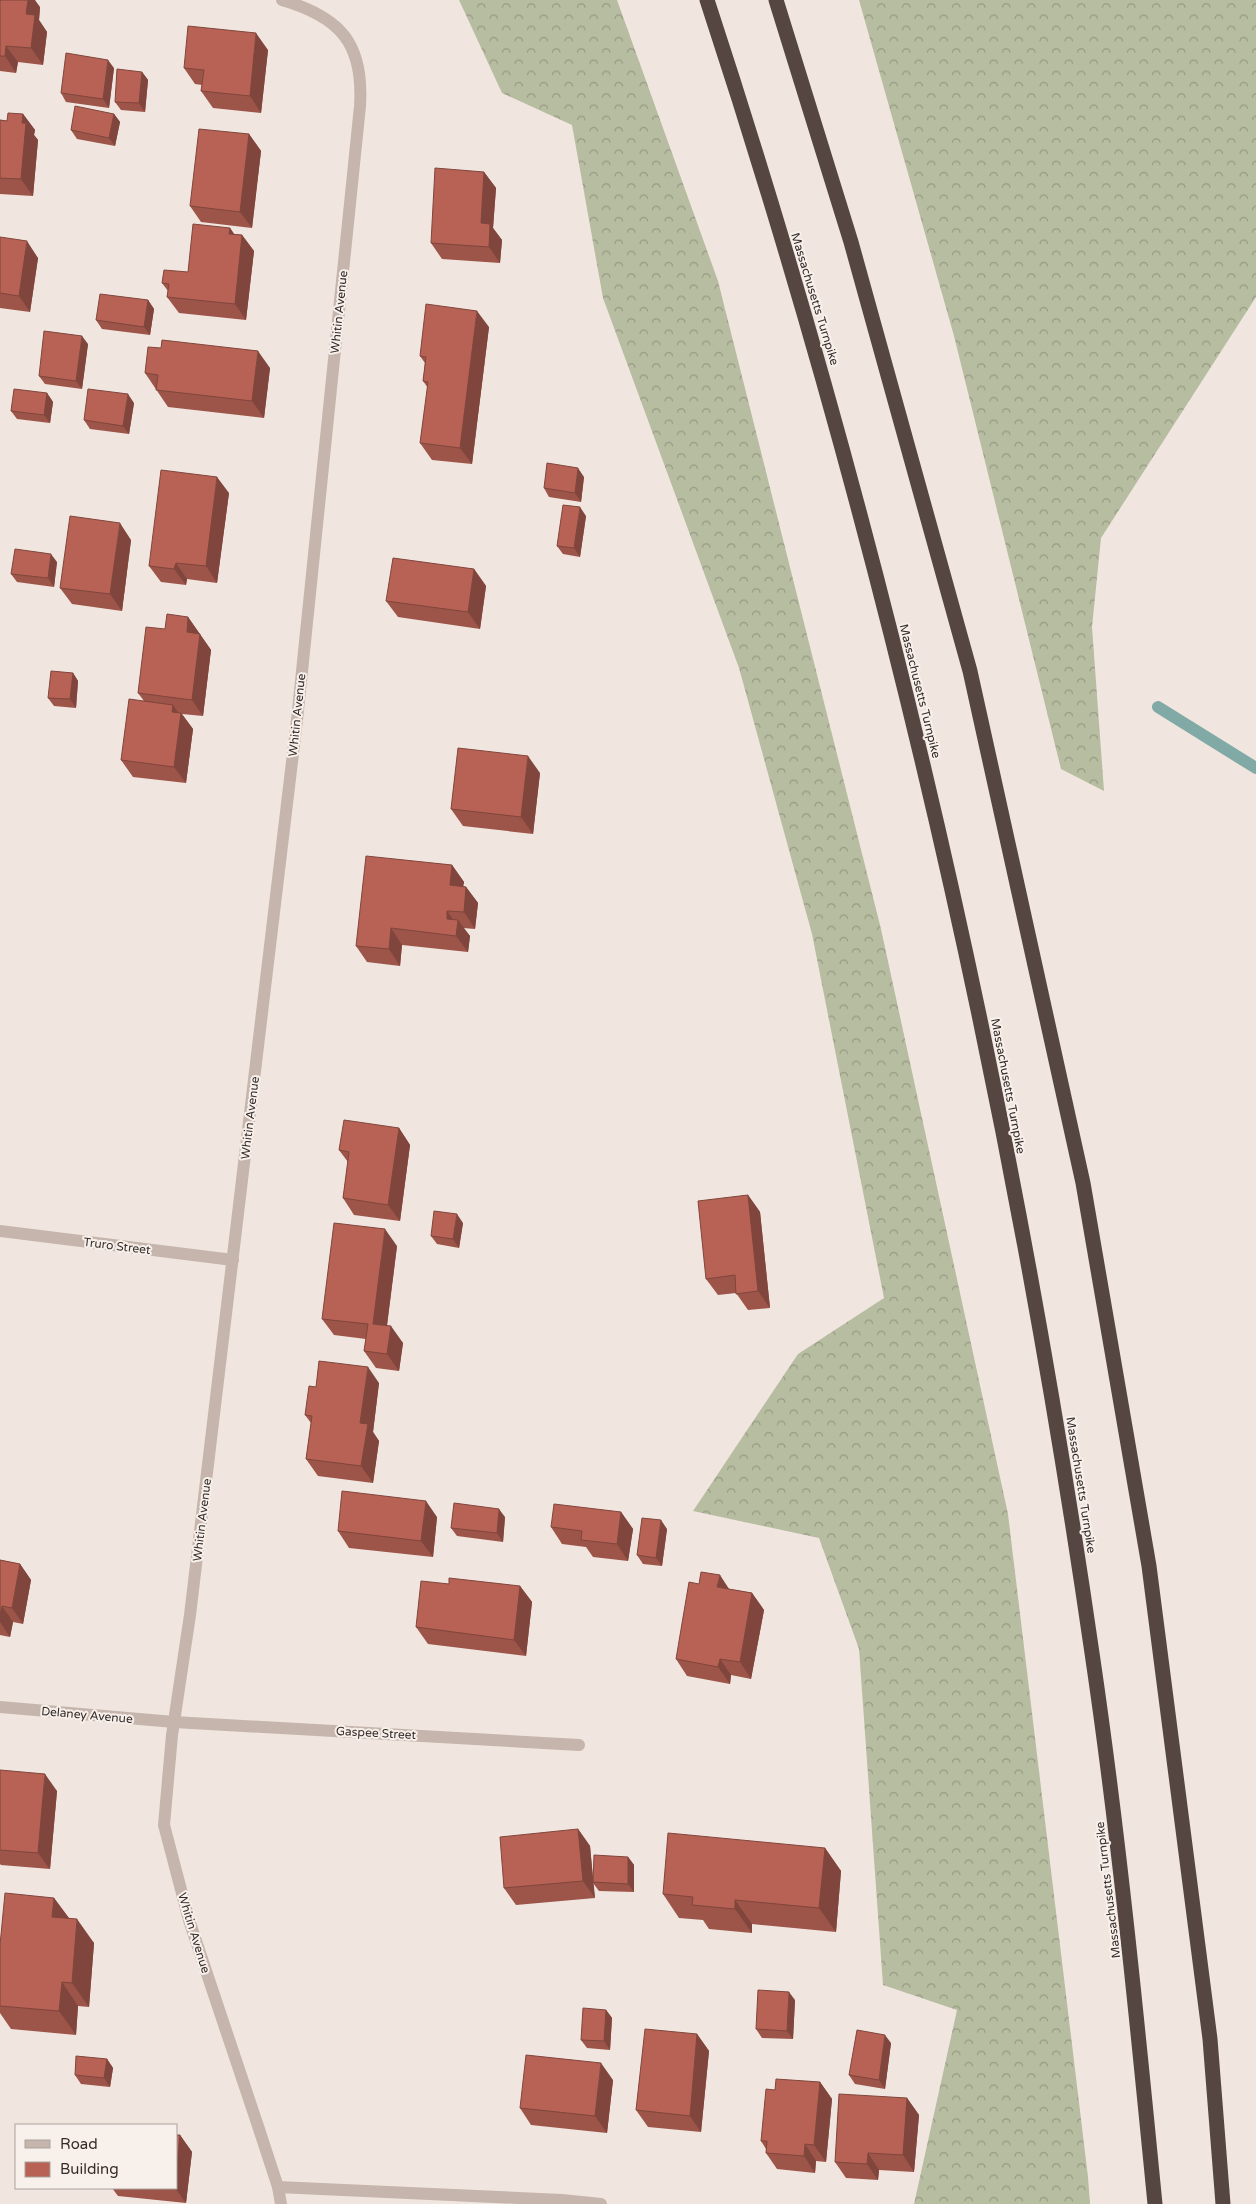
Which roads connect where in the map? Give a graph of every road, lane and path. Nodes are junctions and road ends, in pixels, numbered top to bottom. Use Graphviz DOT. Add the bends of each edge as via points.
graph roads {
  1 [pos="282,0"];
  2 [pos="707,0"];
  3 [pos="776,0"];
  4 [pos="0,1231"];
  5 [pos="233,1260"];
  6 [pos="0,1707"];
  7 [pos="174,1722"];
  8 [pos="579,1744"];
  9 [pos="278,2187"];
  10 [pos="281,2204"];
  11 [pos="601,2204"];
  12 [pos="1155,2204"];
  13 [pos="1223,2204"];
  1 -- 5 [label="street, Whitin Avenue" via="322,15 345,34 355,51 361,90 298,710"];
  2 -- 12 [label="highway, Massachusetts Turnpike" via="806,316 866,534 920,754 1006,1147 1068,1492 1093,1655 1129,1944"];
  3 -- 13 [label="highway" via="851,242 970,671 1083,1183 1149,1566 1210,2039"];
  4 -- 5 [label="street, Truro Street"];
  5 -- 7 [label="street, Whitin Avenue"];
  6 -- 7 [label="street, Delaney Avenue"];
  7 -- 8 [label="street, Gaspee Street"];
  7 -- 9 [label="street, Whitin Avenue" via="164,1825 189,1920"];
  9 -- 10 [label="street, Whitin Avenue"];
  9 -- 11 [label="street"];
}
